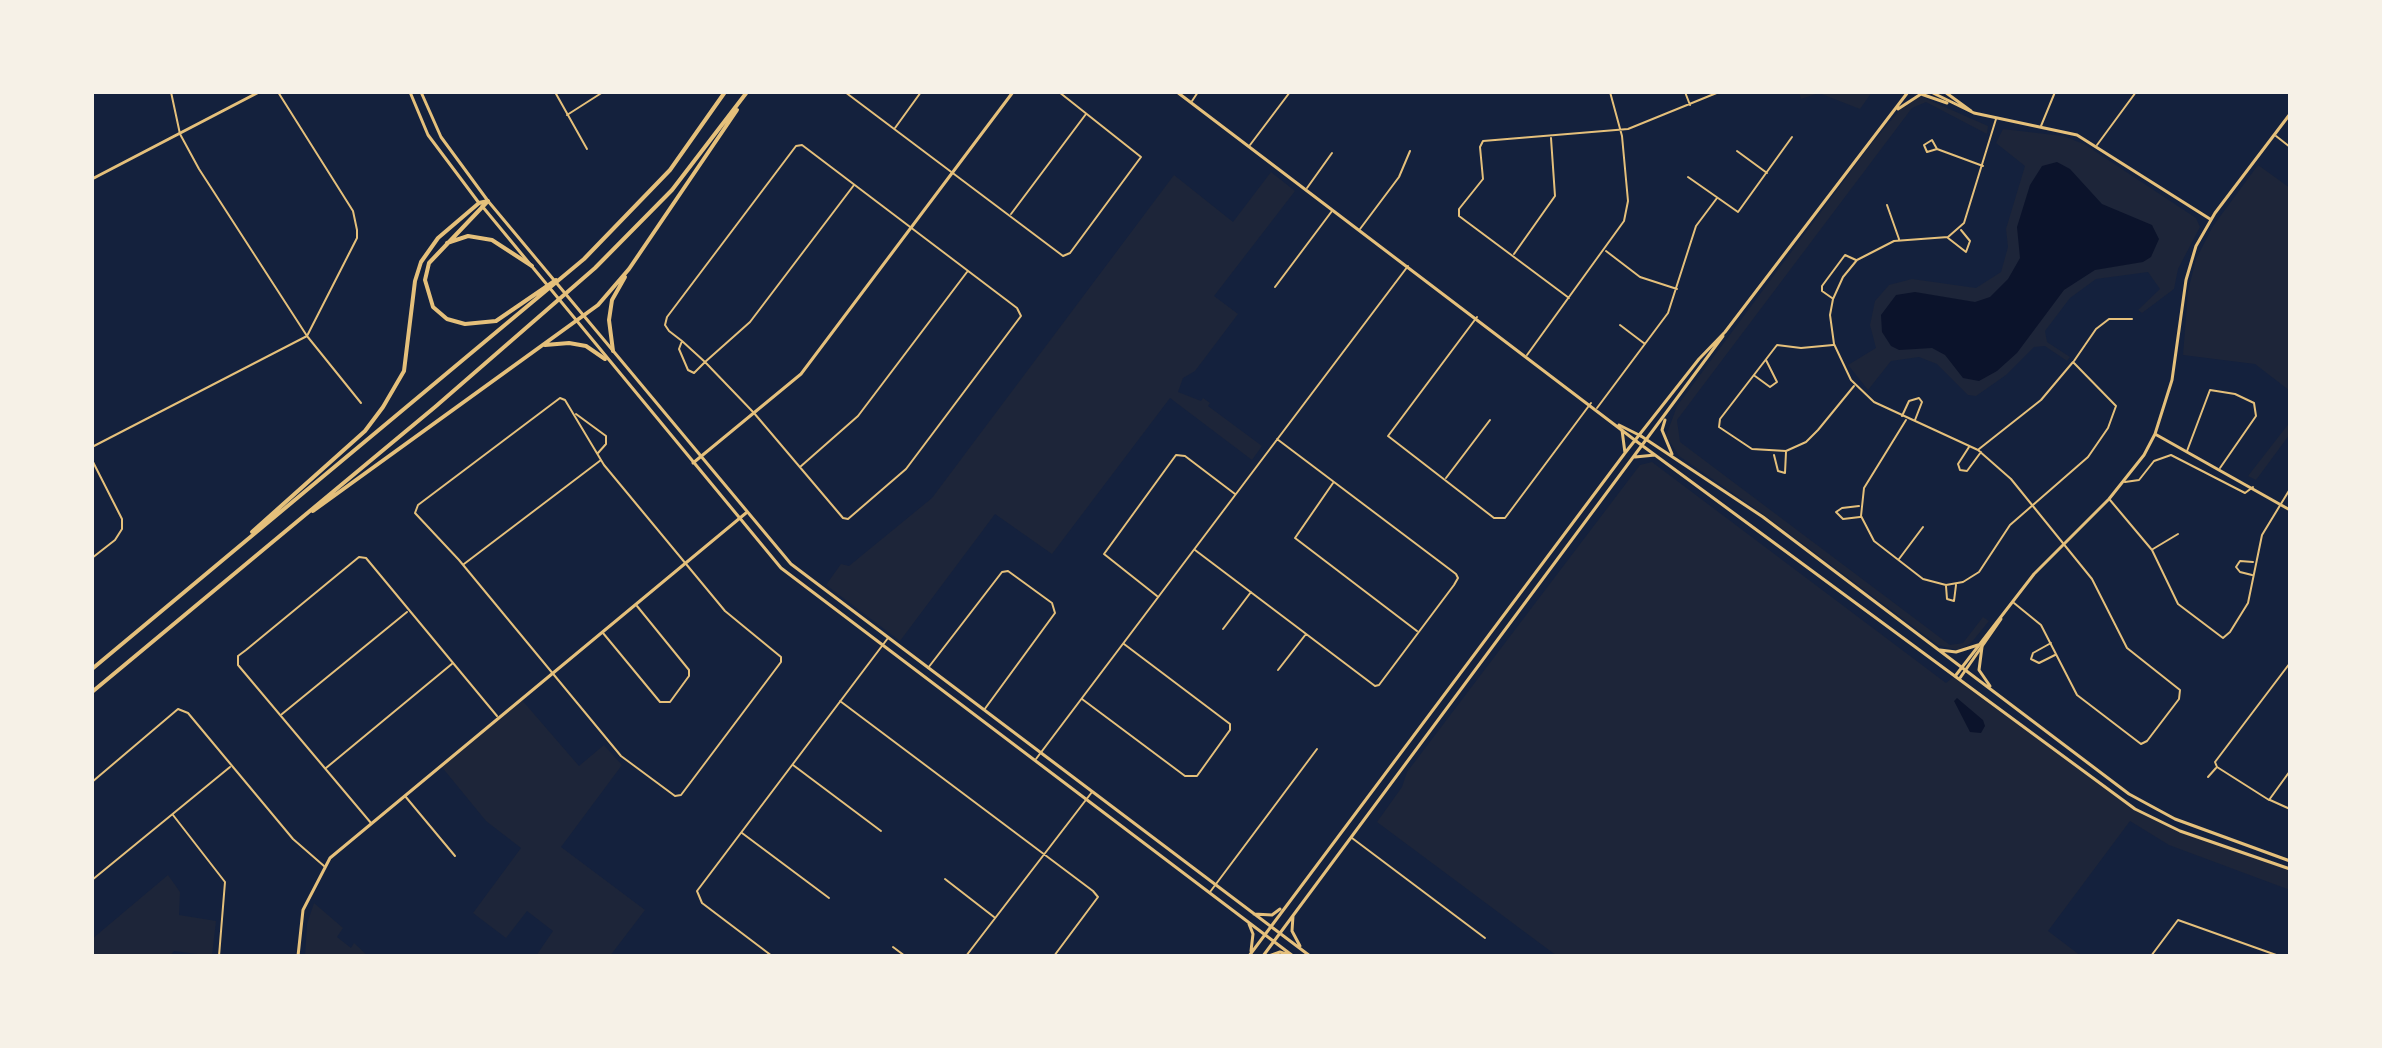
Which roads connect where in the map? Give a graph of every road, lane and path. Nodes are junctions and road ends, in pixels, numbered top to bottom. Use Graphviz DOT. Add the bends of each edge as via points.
graph roads {
  1 [pos="171,92"];
  2 [pos="259,92"];
  3 [pos="278,92"];
  4 [pos="410,92"];
  5 [pos="421,92"];
  6 [pos="555,92"];
  7 [pos="603,92"];
  8 [pos="725,92"];
  9 [pos="747,92"];
  10 [pos="845,92"];
  11 [pos="921,92"];
  12 [pos="1013,92"];
  13 [pos="1059,92"];
  14 [pos="1177,92"];
  15 [pos="1198,92"];
  16 [pos="1290,92"];
  17 [pos="1610,92"];
  18 [pos="1685,92"];
  19 [pos="1719,92"];
  20 [pos="1908,92"];
  21 [pos="1931,92"];
  22 [pos="1945,92"];
  23 [pos="2055,92"];
  24 [pos="2136,92"];
  25 [pos="1190,102"];
  26 [pos="1947,103"];
  27 [pos="1690,105"];
  28 [pos="1086,113"];
  29 [pos="1974,113"];
  30 [pos="2290,114"];
  31 [pos="566,115"];
  32 [pos="1996,119"];
  33 [pos="1887,120"];
  34 [pos="2040,127"];
  35 [pos="894,129"];
  36 [pos="1621,130"];
  37 [pos="180,134"];
  38 [pos="2275,135"];
  39 [pos="1551,136"];
  40 [pos="1792,137"];
  41 [pos="2097,145"];
  42 [pos="1248,146"];
  43 [pos="2290,147"];
  44 [pos="587,149"];
  45 [pos="1937,149"];
  46 [pos="1410,151"];
  47 [pos="1737,151"];
  48 [pos="1332,153"];
  49 [pos="1984,166"];
  50 [pos="953,172"];
  51 [pos="1767,173"];
  52 [pos="1688,177"];
  53 [pos="92,179"];
  54 [pos="854,185"];
  55 [pos="1306,189"];
  56 [pos="1717,198"];
  57 [pos="488,201"];
  58 [pos="479,203"];
  59 [pos="1887,205"];
  60 [pos="484,209"];
  61 [pos="1333,209"];
  62 [pos="1010,215"];
  63 [pos="2211,219"];
  64 [pos="910,228"];
  65 [pos="1960,228"];
  66 [pos="1360,230"];
  67 [pos="1948,237"];
  68 [pos="1899,240"];
  69 [pos="442,246"];
  70 [pos="1605,251"];
  71 [pos="1513,255"];
  72 [pos="584,259"];
  73 [pos="1857,260"];
  74 [pos="532,266"];
  75 [pos="1408,266"];
  76 [pos="629,269"];
  77 [pos="968,270"];
  78 [pos="1275,287"];
  79 [pos="1677,289"];
  80 [pos="1569,298"];
  81 [pos="1833,299"];
  82 [pos="583,317"];
  83 [pos="1477,317"];
  84 [pos="2132,319"];
  85 [pos="576,321"];
  86 [pos="1620,325"];
  87 [pos="1725,332"];
  88 [pos="307,336"];
  89 [pos="682,341"];
  90 [pos="1645,344"];
  91 [pos="1834,344"];
  92 [pos="543,346"];
  93 [pos="613,351"];
  94 [pos="1527,355"];
  95 [pos="605,359"];
  96 [pos="1766,360"];
  97 [pos="705,362"];
  98 [pos="2073,362"];
  99 [pos="1754,376"];
  100 [pos="1855,385"];
  101 [pos="361,403"];
  102 [pos="1591,403"];
  103 [pos="1597,408"];
  104 [pos="573,412"];
  105 [pos="754,413"];
  106 [pos="1902,416"];
  107 [pos="1666,417"];
  108 [pos="1907,418"];
  109 [pos="1490,420"];
  110 [pos="1914,421"];
  111 [pos="1621,427"];
  112 [pos="2155,434"];
  113 [pos="1641,436"];
  114 [pos="1277,439"];
  115 [pos="1636,441"];
  116 [pos="1648,441"];
  117 [pos="1644,446"];
  118 [pos="1970,446"];
  119 [pos="92,447"];
  120 [pos="1786,451"];
  121 [pos="1980,451"];
  122 [pos="2187,451"];
  123 [pos="1625,453"];
  124 [pos="1774,453"];
  125 [pos="597,454"];
  126 [pos="1657,455"];
  127 [pos="1672,455"];
  128 [pos="700,457"];
  129 [pos="1635,457"];
  130 [pos="92,460"];
  131 [pos="601,460"];
  132 [pos="693,463"];
  133 [pos="800,468"];
  134 [pos="2220,468"];
  135 [pos="1445,479"];
  136 [pos="1333,482"];
  137 [pos="2125,482"];
  138 [pos="2253,487"];
  139 [pos="2290,489"];
  140 [pos="1235,494"];
  141 [pos="2109,499"];
  142 [pos="2279,504"];
  143 [pos="2032,505"];
  144 [pos="1861,506"];
  145 [pos="2290,510"];
  146 [pos="746,513"];
  147 [pos="1861,516"];
  148 [pos="738,519"];
  149 [pos="291,526"];
  150 [pos="1923,527"];
  151 [pos="2178,534"];
  152 [pos="245,541"];
  153 [pos="2063,544"];
  154 [pos="1194,549"];
  155 [pos="2152,550"];
  156 [pos="92,558"];
  157 [pos="1898,560"];
  158 [pos="2255,562"];
  159 [pos="685,563"];
  160 [pos="463,565"];
  161 [pos="2252,575"];
  162 [pos="1956,584"];
  163 [pos="1946,585"];
  164 [pos="1251,592"];
  165 [pos="1158,597"];
  166 [pos="2013,602"];
  167 [pos="636,605"];
  168 [pos="408,610"];
  169 [pos="1223,629"];
  170 [pos="602,632"];
  171 [pos="1418,632"];
  172 [pos="1306,634"];
  173 [pos="888,638"];
  174 [pos="1123,643"];
  175 [pos="2051,643"];
  176 [pos="883,645"];
  177 [pos="1980,646"];
  178 [pos="1938,650"];
  179 [pos="2056,655"];
  180 [pos="453,663"];
  181 [pos="2290,663"];
  182 [pos="1964,668"];
  183 [pos="92,669"];
  184 [pos="928,669"];
  185 [pos="1278,670"];
  186 [pos="552,672"];
  187 [pos="1958,676"];
  188 [pos="92,692"];
  189 [pos="1998,695"];
  190 [pos="1082,699"];
  191 [pos="840,701"];
  192 [pos="984,710"];
  193 [pos="281,715"];
  194 [pos="498,717"];
  195 [pos="1317,749"];
  196 [pos="1041,753"];
  197 [pos="1035,760"];
  198 [pos="792,764"];
  199 [pos="231,766"];
  200 [pos="2217,767"];
  201 [pos="325,769"];
  202 [pos="2290,771"];
  203 [pos="2208,777"];
  204 [pos="92,782"];
  205 [pos="1092,792"];
  206 [pos="405,795"];
  207 [pos="1085,800"];
  208 [pos="2269,800"];
  209 [pos="2290,809"];
  210 [pos="172,814"];
  211 [pos="371,823"];
  212 [pos="881,831"];
  213 [pos="741,832"];
  214 [pos="1350,837"];
  215 [pos="1044,854"];
  216 [pos="455,856"];
  217 [pos="2290,861"];
  218 [pos="324,866"];
  219 [pos="2290,869"];
  220 [pos="945,879"];
  221 [pos="92,880"];
  222 [pos="1215,885"];
  223 [pos="1209,893"];
  224 [pos="829,898"];
  225 [pos="1284,906"];
  226 [pos="1293,913"];
  227 [pos="1253,914"];
  228 [pos="995,917"];
  229 [pos="1249,924"];
  230 [pos="1269,925"];
  231 [pos="1280,933"];
  232 [pos="1263,934"];
  233 [pos="1485,938"];
  234 [pos="1273,942"];
  235 [pos="893,947"];
  236 [pos="1305,952"];
  237 [pos="1250,955"];
  238 [pos="219,956"];
  239 [pos="298,956"];
  240 [pos="772,956"];
  241 [pos="905,956"];
  242 [pos="966,956"];
  243 [pos="1054,956"];
  244 [pos="1263,956"];
  245 [pos="1269,956"];
  246 [pos="1292,956"];
  247 [pos="1310,956"];
  248 [pos="2151,956"];
  249 [pos="2279,956"];
  1 -- 37 [label="street"];
  2 -- 37 [label="main road"];
  3 -- 88 [label="street" via="353,211 357,230"];
  4 -- 58 [label="main road" via="428,135"];
  5 -- 57 [label="main road" via="441,137"];
  6 -- 31 [label="street"];
  7 -- 31 [label="street"];
  8 -- 72 [label="highway" via="670,170"];
  9 -- 76 [label="highway"];
  9 -- 149 [label="highway" via="672,190 595,268"];
  10 -- 35 [label="street"];
  11 -- 35 [label="street"];
  12 -- 50 [label="main road"];
  13 -- 28 [label="street"];
  14 -- 25 [label="main road"];
  15 -- 25 [label="street"];
  16 -- 42 [label="street"];
  17 -- 36 [label="street"];
  18 -- 27 [label="street"];
  19 -- 27 [label="street"];
  20 -- 33 [label="main road"];
  21 -- 26 [label="main road"];
  22 -- 29 [label="main road"];
  23 -- 34 [label="street"];
  24 -- 41 [label="street"];
  25 -- 42 [label="main road"];
  26 -- 29 [label="main road"];
  26 -- 33 [label="main road" via="1916,95"];
  27 -- 36 [label="street"];
  28 -- 62 [label="street"];
  28 -- 62 [label="street" via="1140,153 1139,162 1066,255"];
  29 -- 32 [label="main road"];
  30 -- 38 [label="main road"];
  31 -- 44 [label="street"];
  32 -- 34 [label="main road"];
  32 -- 49 [label="street"];
  33 -- 87 [label="main road"];
  34 -- 41 [label="main road" via="2065,130"];
  35 -- 50 [label="street"];
  36 -- 39 [label="street"];
  36 -- 70 [label="street" via="1628,201 1624,221"];
  37 -- 53 [label="main road"];
  37 -- 88 [label="street"];
  38 -- 43 [label="street"];
  38 -- 63 [label="main road"];
  39 -- 71 [label="street" via="1555,196"];
  39 -- 71 [label="street" via="1483,141 1483,179 1457,213"];
  40 -- 51 [label="street"];
  41 -- 63 [label="main road" via="2148,183"];
  42 -- 55 [label="main road"];
  45 -- 49 [label="street"];
  46 -- 66 [label="street" via="1399,177"];
  47 -- 51 [label="street"];
  48 -- 55 [label="street"];
  49 -- 65 [label="street"];
  50 -- 62 [label="street"];
  50 -- 64 [label="main road"];
  51 -- 56 [label="street" via="1738,212"];
  52 -- 56 [label="street"];
  54 -- 64 [label="street"];
  54 -- 89 [label="street" via="802,145 796,146 667,317 665,325"];
  54 -- 97 [label="street" via="750,322"];
  55 -- 61 [label="main road"];
  56 -- 79 [label="street" via="1696,226"];
  57 -- 58 [label="highway"];
  57 -- 60 [label="highway"];
  57 -- 82 [label="main road"];
  58 -- 60 [label="main road"];
  58 -- 152 [label="highway" via="438,238 421,262 404,371 383,407 365,431"];
  59 -- 68 [label="street"];
  60 -- 69 [label="highway"];
  60 -- 74 [label="main road"];
  61 -- 66 [label="main road"];
  61 -- 78 [label="street"];
  63 -- 112 [label="main road" via="2189,266 2172,380"];
  64 -- 77 [label="street"];
  64 -- 105 [label="main road" via="801,374"];
  65 -- 67 [label="street"];
  65 -- 67 [label="street" via="1970,241 1966,252"];
  66 -- 75 [label="main road"];
  67 -- 68 [label="street"];
  68 -- 73 [label="street"];
  69 -- 72 [label="highway" via="427,270 429,299 447,319 475,325 516,311"];
  69 -- 74 [label="highway" via="477,236 506,247"];
  70 -- 79 [label="street" via="1640,277"];
  70 -- 80 [label="street"];
  71 -- 80 [label="street"];
  72 -- 152 [label="highway"];
  73 -- 81 [label="street"];
  73 -- 81 [label="street" via="1845,255 1822,286"];
  74 -- 85 [label="main road"];
  75 -- 83 [label="main road"];
  75 -- 114 [label="street"];
  76 -- 82 [label="highway"];
  76 -- 93 [label="highway" via="612,300"];
  77 -- 133 [label="street" via="858,416"];
  77 -- 133 [label="street" via="1021,316 906,469 848,519 837,514"];
  79 -- 90 [label="street" via="1668,313"];
  80 -- 94 [label="street"];
  81 -- 91 [label="street"];
  82 -- 85 [label="highway"];
  82 -- 93 [label="main road"];
  83 -- 94 [label="main road"];
  83 -- 135 [label="street" via="1388,434"];
  84 -- 98 [label="street" via="2118,317 2096,329"];
  85 -- 92 [label="highway"];
  85 -- 95 [label="main road"];
  86 -- 90 [label="street"];
  87 -- 107 [label="main road"];
  87 -- 113 [label="main road"];
  88 -- 101 [label="street"];
  88 -- 119 [label="street"];
  89 -- 97 [label="street"];
  89 -- 97 [label="street" via="679,349 691,373"];
  90 -- 103 [label="street"];
  91 -- 96 [label="street" via="1781,344"];
  91 -- 100 [label="street"];
  92 -- 95 [label="highway" via="578,344"];
  92 -- 149 [label="highway"];
  93 -- 128 [label="main road"];
  94 -- 102 [label="main road"];
  95 -- 132 [label="main road"];
  96 -- 99 [label="street"];
  96 -- 99 [label="street" via="1777,382 1770,387"];
  97 -- 105 [label="street"];
  98 -- 121 [label="street" via="2041,400"];
  98 -- 143 [label="street" via="2117,410 2088,457"];
  99 -- 124 [label="street" via="1719,427 1752,449"];
  100 -- 106 [label="street"];
  100 -- 120 [label="street" via="1806,442"];
  102 -- 103 [label="main road"];
  102 -- 135 [label="street" via="1505,518 1494,518"];
  103 -- 111 [label="main road"];
  104 -- 125 [label="street"];
  104 -- 125 [label="street" via="607,438"];
  104 -- 160 [label="street" via="560,398 416,508 416,516"];
  105 -- 128 [label="main road"];
  105 -- 133 [label="street"];
  106 -- 108 [label="street"];
  106 -- 110 [label="street" via="1909,401 1919,398"];
  107 -- 116 [label="main road"];
  107 -- 127 [label="main road" via="1662,430"];
  108 -- 110 [label="street"];
  108 -- 144 [label="street" via="1868,479"];
  109 -- 135 [label="street"];
  110 -- 118 [label="street"];
  111 -- 113 [label="main road"];
  111 -- 115 [label="main road"];
  111 -- 123 [label="main road"];
  112 -- 122 [label="main road"];
  112 -- 137 [label="main road"];
  113 -- 115 [label="main road"];
  113 -- 116 [label="main road"];
  114 -- 136 [label="street"];
  114 -- 140 [label="street"];
  115 -- 117 [label="main road"];
  115 -- 123 [label="main road"];
  116 -- 117 [label="main road"];
  116 -- 127 [label="main road"];
  117 -- 126 [label="main road"];
  117 -- 129 [label="main road"];
  118 -- 121 [label="street"];
  118 -- 121 [label="street" via="1958,464 1960,470 1967,471"];
  120 -- 124 [label="street"];
  120 -- 124 [label="street" via="1785,473 1778,471"];
  121 -- 143 [label="street"];
  122 -- 134 [label="main road"];
  122 -- 134 [label="street" via="2210,390 2254,403 2256,416"];
  123 -- 225 [label="main road"];
  125 -- 131 [label="street"];
  126 -- 129 [label="main road"];
  126 -- 187 [label="main road"];
  127 -- 178 [label="main road"];
  128 -- 132 [label="main road"];
  128 -- 146 [label="main road"];
  129 -- 214 [label="main road"];
  130 -- 156 [label="street" via="122,529"];
  131 -- 159 [label="street"];
  131 -- 160 [label="street"];
  132 -- 148 [label="main road"];
  134 -- 138 [label="main road"];
  136 -- 171 [label="street" via="1295,538"];
  136 -- 171 [label="street" via="1456,574 1454,585"];
  137 -- 138 [label="street" via="2139,480 2154,461 2171,455 2245,493"];
  137 -- 141 [label="main road"];
  138 -- 142 [label="main road"];
  139 -- 142 [label="street"];
  140 -- 154 [label="street"];
  140 -- 165 [label="street" via="1185,456 1176,455 1105,548 1105,558"];
  141 -- 153 [label="main road"];
  141 -- 155 [label="street"];
  142 -- 145 [label="main road"];
  142 -- 158 [label="street"];
  143 -- 153 [label="street"];
  143 -- 162 [label="street" via="2010,525 1979,572"];
  144 -- 147 [label="street"];
  144 -- 147 [label="street" via="1836,512 1843,519"];
  146 -- 148 [label="main road"];
  146 -- 173 [label="main road" via="791,564"];
  147 -- 157 [label="street" via="1874,541"];
  148 -- 159 [label="main road"];
  148 -- 176 [label="main road" via="781,568"];
  149 -- 188 [label="highway"];
  150 -- 157 [label="street"];
  151 -- 155 [label="street"];
  152 -- 183 [label="highway"];
  153 -- 166 [label="main road"];
  153 -- 179 [label="street" via="2100,592 2127,648 2180,690 2180,696 2141,744 2077,695"];
  154 -- 164 [label="street"];
  154 -- 165 [label="street"];
  155 -- 161 [label="street" via="2178,604 2220,638 2228,636 2248,603"];
  157 -- 163 [label="street" via="1923,579"];
  158 -- 161 [label="street"];
  158 -- 161 [label="street" via="2236,565"];
  159 -- 167 [label="main road"];
  159 -- 186 [label="street" via="732,619 781,662 681,795 675,796 621,756"];
  160 -- 186 [label="street"];
  162 -- 163 [label="street"];
  162 -- 163 [label="street" via="1954,601 1947,599"];
  164 -- 169 [label="street"];
  164 -- 172 [label="street"];
  165 -- 174 [label="street"];
  166 -- 175 [label="street" via="2041,625"];
  166 -- 177 [label="main road"];
  167 -- 170 [label="main road"];
  167 -- 170 [label="street" via="689,670 670,702 660,702"];
  168 -- 180 [label="street"];
  168 -- 193 [label="street"];
  168 -- 193 [label="street" via="366,558 359,557 238,656 238,665"];
  170 -- 186 [label="main road"];
  171 -- 172 [label="street" via="1375,686"];
  172 -- 185 [label="street"];
  173 -- 176 [label="street"];
  173 -- 184 [label="main road"];
  174 -- 190 [label="street"];
  174 -- 190 [label="street" via="1230,724 1197,776 1185,776"];
  175 -- 179 [label="street"];
  175 -- 179 [label="street" via="2031,659 2039,663"];
  176 -- 191 [label="street"];
  176 -- 197 [label="main road"];
  177 -- 178 [label="main road"];
  177 -- 182 [label="main road"];
  177 -- 189 [label="main road" via="1981,674"];
  178 -- 182 [label="main road"];
  180 -- 194 [label="street"];
  180 -- 201 [label="street"];
  181 -- 200 [label="street" via="2218,756"];
  182 -- 187 [label="main road"];
  182 -- 189 [label="main road"];
  184 -- 192 [label="main road"];
  184 -- 192 [label="street" via="1002,572 1008,571 1052,603 1055,613"];
  186 -- 194 [label="main road"];
  187 -- 219 [label="main road" via="2135,809 2180,831"];
  189 -- 217 [label="main road" via="2147,806"];
  190 -- 196 [label="street"];
  191 -- 198 [label="street"];
  191 -- 215 [label="street"];
  192 -- 196 [label="main road"];
  193 -- 201 [label="street"];
  194 -- 206 [label="main road"];
  195 -- 222 [label="street"];
  196 -- 197 [label="street"];
  196 -- 205 [label="main road"];
  197 -- 207 [label="main road"];
  198 -- 212 [label="street"];
  198 -- 213 [label="street"];
  199 -- 204 [label="street" via="188,713 178,709"];
  199 -- 210 [label="street"];
  199 -- 218 [label="street" via="293,839"];
  200 -- 203 [label="street"];
  200 -- 208 [label="street"];
  201 -- 211 [label="street"];
  202 -- 208 [label="street"];
  205 -- 207 [label="street"];
  205 -- 222 [label="main road"];
  206 -- 211 [label="main road"];
  206 -- 216 [label="street"];
  207 -- 215 [label="street"];
  207 -- 223 [label="main road"];
  208 -- 209 [label="street"];
  210 -- 221 [label="street"];
  210 -- 238 [label="street" via="225,882"];
  211 -- 218 [label="main road"];
  213 -- 224 [label="street"];
  213 -- 240 [label="street" via="700,885 697,897"];
  214 -- 226 [label="main road"];
  214 -- 233 [label="street"];
  215 -- 228 [label="street"];
  215 -- 243 [label="street" via="1098,897"];
  218 -- 239 [label="main road" via="303,910"];
  220 -- 228 [label="street"];
  222 -- 223 [label="street"];
  222 -- 227 [label="main road"];
  223 -- 229 [label="main road"];
  225 -- 227 [label="main road" via="1272,915"];
  225 -- 230 [label="main road"];
  226 -- 231 [label="main road"];
  226 -- 236 [label="main road" via="1292,931"];
  227 -- 230 [label="main road"];
  228 -- 242 [label="street"];
  229 -- 232 [label="main road"];
  229 -- 237 [label="main road"];
  230 -- 231 [label="main road"];
  230 -- 232 [label="main road"];
  231 -- 234 [label="main road"];
  231 -- 236 [label="main road"];
  232 -- 234 [label="main road"];
  232 -- 237 [label="main road"];
  234 -- 244 [label="main road"];
  234 -- 246 [label="main road"];
  235 -- 241 [label="street"];
  236 -- 247 [label="main road"];
  245 -- 246 [label="main road"];
  248 -- 249 [label="street" via="2178,920"];
}
